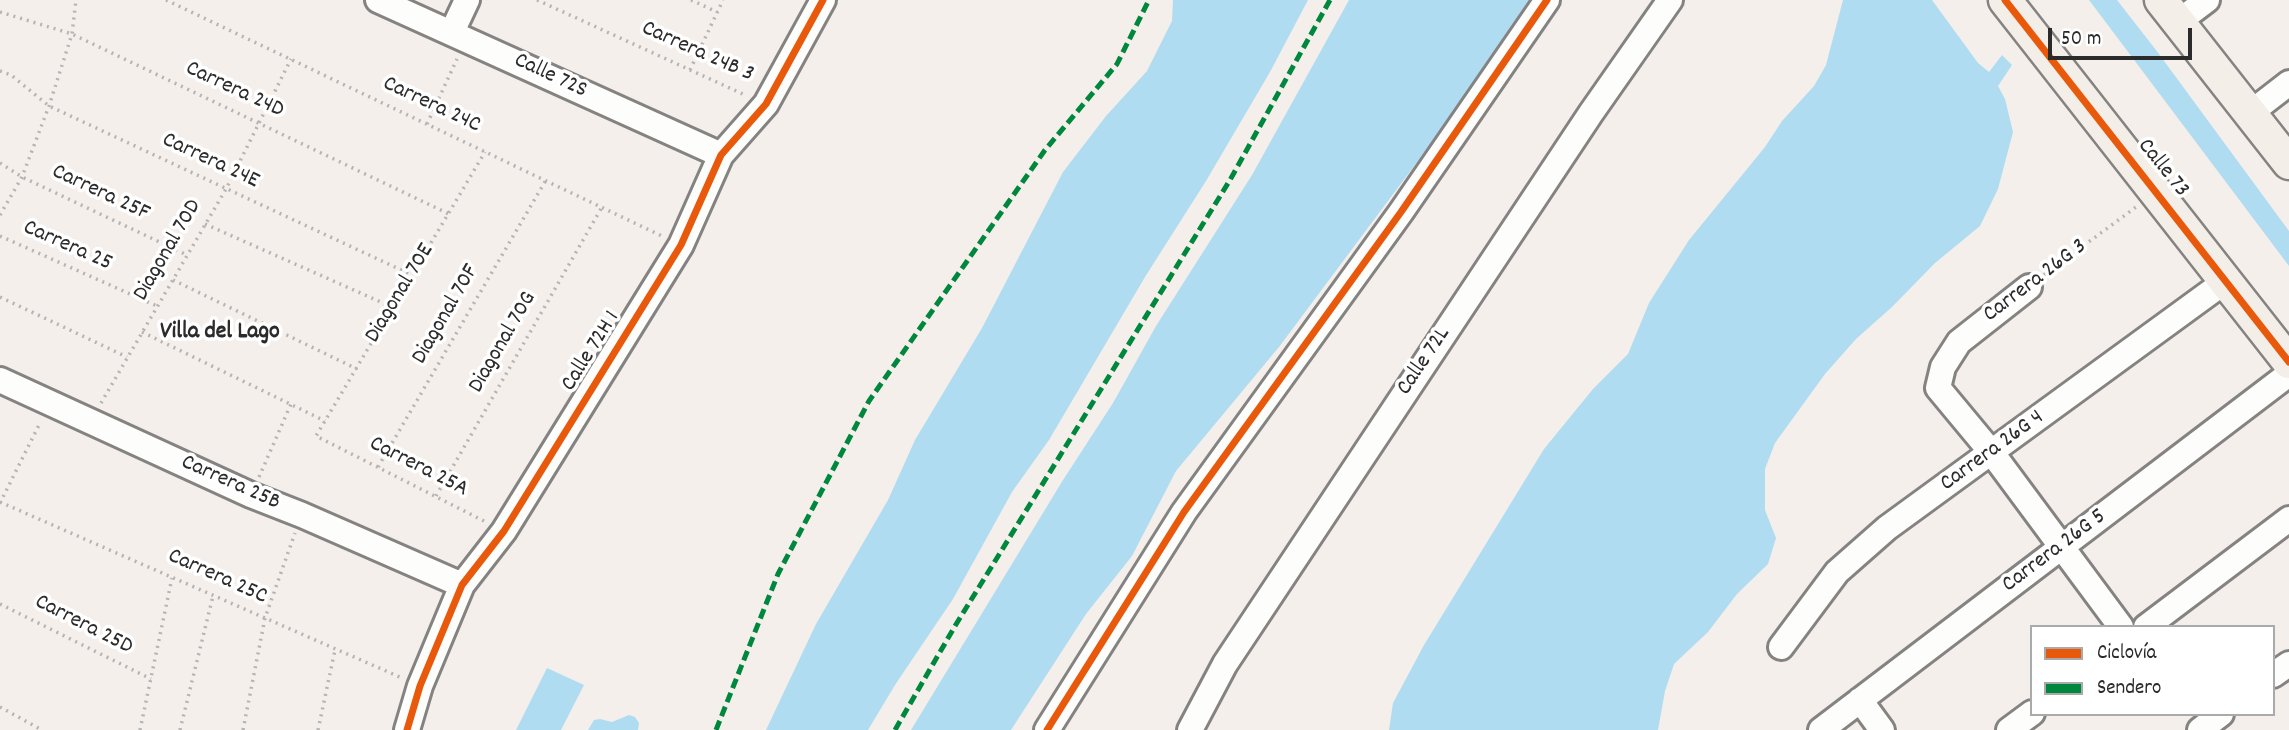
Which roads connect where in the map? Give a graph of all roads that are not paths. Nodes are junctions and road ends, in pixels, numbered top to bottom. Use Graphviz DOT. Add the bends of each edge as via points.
graph roads {
  1 [pos="378,0"];
  2 [pos="467,0"];
  3 [pos="823,0"];
  4 [pos="1547,0"];
  5 [pos="1670,0"];
  6 [pos="2005,0"];
  7 [pos="2207,0"];
  8 [pos="2169,11"];
  9 [pos="459,36"];
  10 [pos="2289,83"];
  11 [pos="2249,114"];
  12 [pos="721,155"];
  13 [pos="2289,163"];
  14 [pos="2227,280"];
  15 [pos="2029,287"];
  16 [pos="2289,362"];
  17 [pos="2289,374"];
  18 [pos="0,380"];
  19 [pos="1992,453"];
  20 [pos="2289,519"];
  21 [pos="2062,547"];
  22 [pos="462,585"];
  23 [pos="2120,625"];
  24 [pos="2149,625"];
  25 [pos="1781,647"];
  26 [pos="1860,700"];
  27 [pos="2030,714"];
  28 [pos="2218,716"];
  29 [pos="407,730"];
  30 [pos="1046,730"];
  31 [pos="1190,730"];
  32 [pos="1821,730"];
  33 [pos="1882,730"];
  34 [pos="2009,730"];
  35 [pos="2199,730"];
  1 -- 9 [label="street, Calle 72S"];
  2 -- 9 [label="street"];
  3 -- 12 [label="street, Calle 72H 1" via="766,104"];
  4 -- 30 [label="street" via="1401,212 1184,512"];
  5 -- 31 [label="street, Calle 72L" via="1225,664"];
  6 -- 14 [label="main road, Calle 73"];
  7 -- 8 [label="street"];
  8 -- 11 [label="main road"];
  9 -- 12 [label="street, Calle 72S"];
  10 -- 11 [label="street"];
  11 -- 13 [label="main road"];
  12 -- 22 [label="street, Calle 72H 1" via="681,245 504,531"];
  14 -- 16 [label="main road, Calle 73"];
  14 -- 19 [label="street, Carrera 26G 4"];
  15 -- 19 [label="street, Carrera 26G 3" via="1959,342 1943,367 1938,388"];
  17 -- 21 [label="street, Carrera 26G 5"];
  18 -- 22 [label="street, Carrera 25B"];
  19 -- 21 [label="street"];
  19 -- 25 [label="street, Carrera 26G 4" via="1887,528 1837,572"];
  20 -- 24 [label="street"];
  21 -- 23 [label="street"];
  21 -- 26 [label="street, Carrera 26G 5"];
  22 -- 29 [label="street, Calle 72H 1"];
  26 -- 32 [label="street, Carrera 26G 5"];
  26 -- 33 [label="street"];
  27 -- 34 [label="street"];
  28 -- 35 [label="street"];
}
